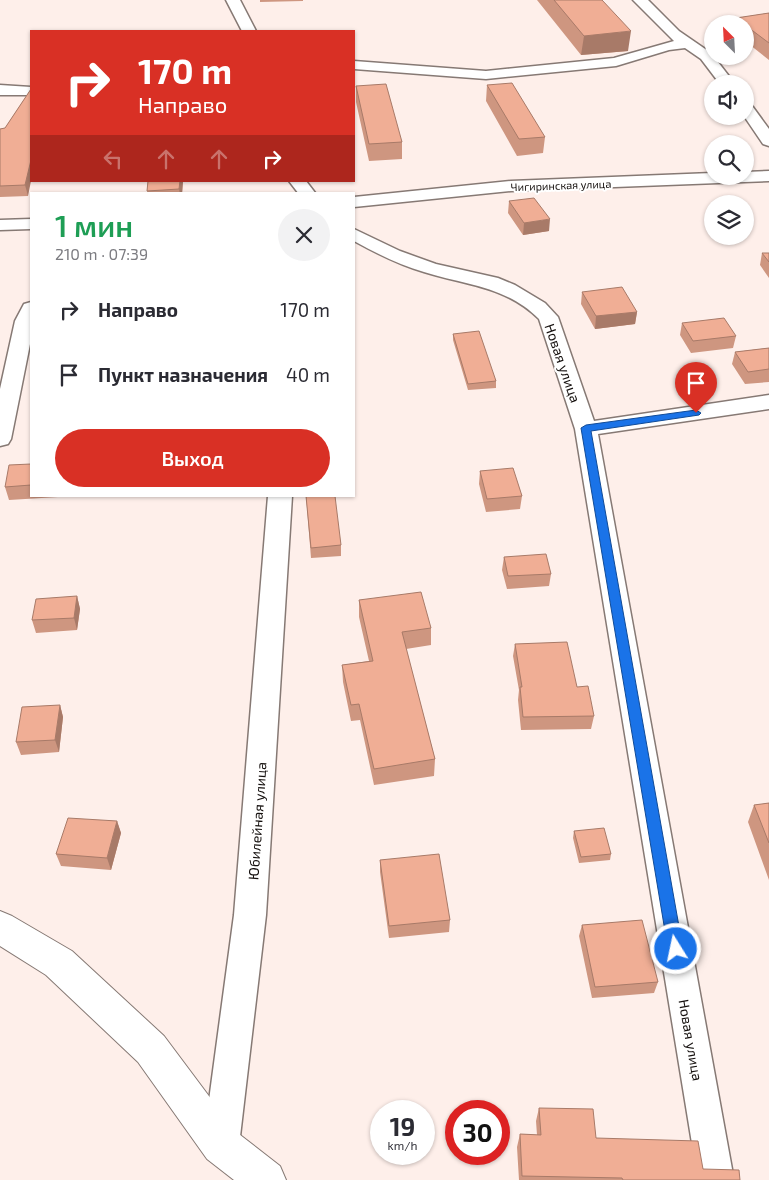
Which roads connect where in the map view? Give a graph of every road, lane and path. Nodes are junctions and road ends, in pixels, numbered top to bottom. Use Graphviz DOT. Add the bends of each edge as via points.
graph roads {
  1 [pos="233,0"];
  2 [pos="640,0"];
  3 [pos="248,30"];
  4 [pos="688,43"];
  5 [pos="355,65"];
  6 [pos="721,75"];
  7 [pos="0,90"];
  8 [pos="30,91"];
  9 [pos="754,119"];
  10 [pos="769,140"];
  11 [pos="769,176"];
  12 [pos="298,182"];
  13 [pos="306,192"];
  14 [pos="355,202"];
  15 [pos="30,224"];
  16 [pos="0,225"];
  17 [pos="355,235"];
  18 [pos="30,310"];
  19 [pos="769,402"];
  20 [pos="586,428"];
  21 [pos="0,439"];
  22 [pos="280,497"];
  23 [pos="0,927"];
  24 [pos="222,1145"];
  25 [pos="266,1180"];
  26 [pos="716,1180"];
  1 -- 3 [label="street"];
  2 -- 4 [label="street" via="674,34"];
  4 -- 5 [label="street" via="616,62 486,75"];
  4 -- 6 [label="street" via="706,56"];
  7 -- 8 [label="street"];
  9 -- 10 [label="street"];
  11 -- 14 [label="street, Чигиринская улица" via="511,186"];
  12 -- 13 [label="street"];
  15 -- 16 [label="street"];
  17 -- 20 [label="street, Новая улица" via="394,255 430,268 491,282 544,311"];
  18 -- 21 [label="street"];
  19 -- 20 [label="street"];
  20 -- 26 [label="street, Новая улица"];
  22 -- 24 [label="street, Юбилейная улица" via="250,915"];
  23 -- 24 [label="street" via="59,963 151,1049"];
  24 -- 25 [label="street"];
}
